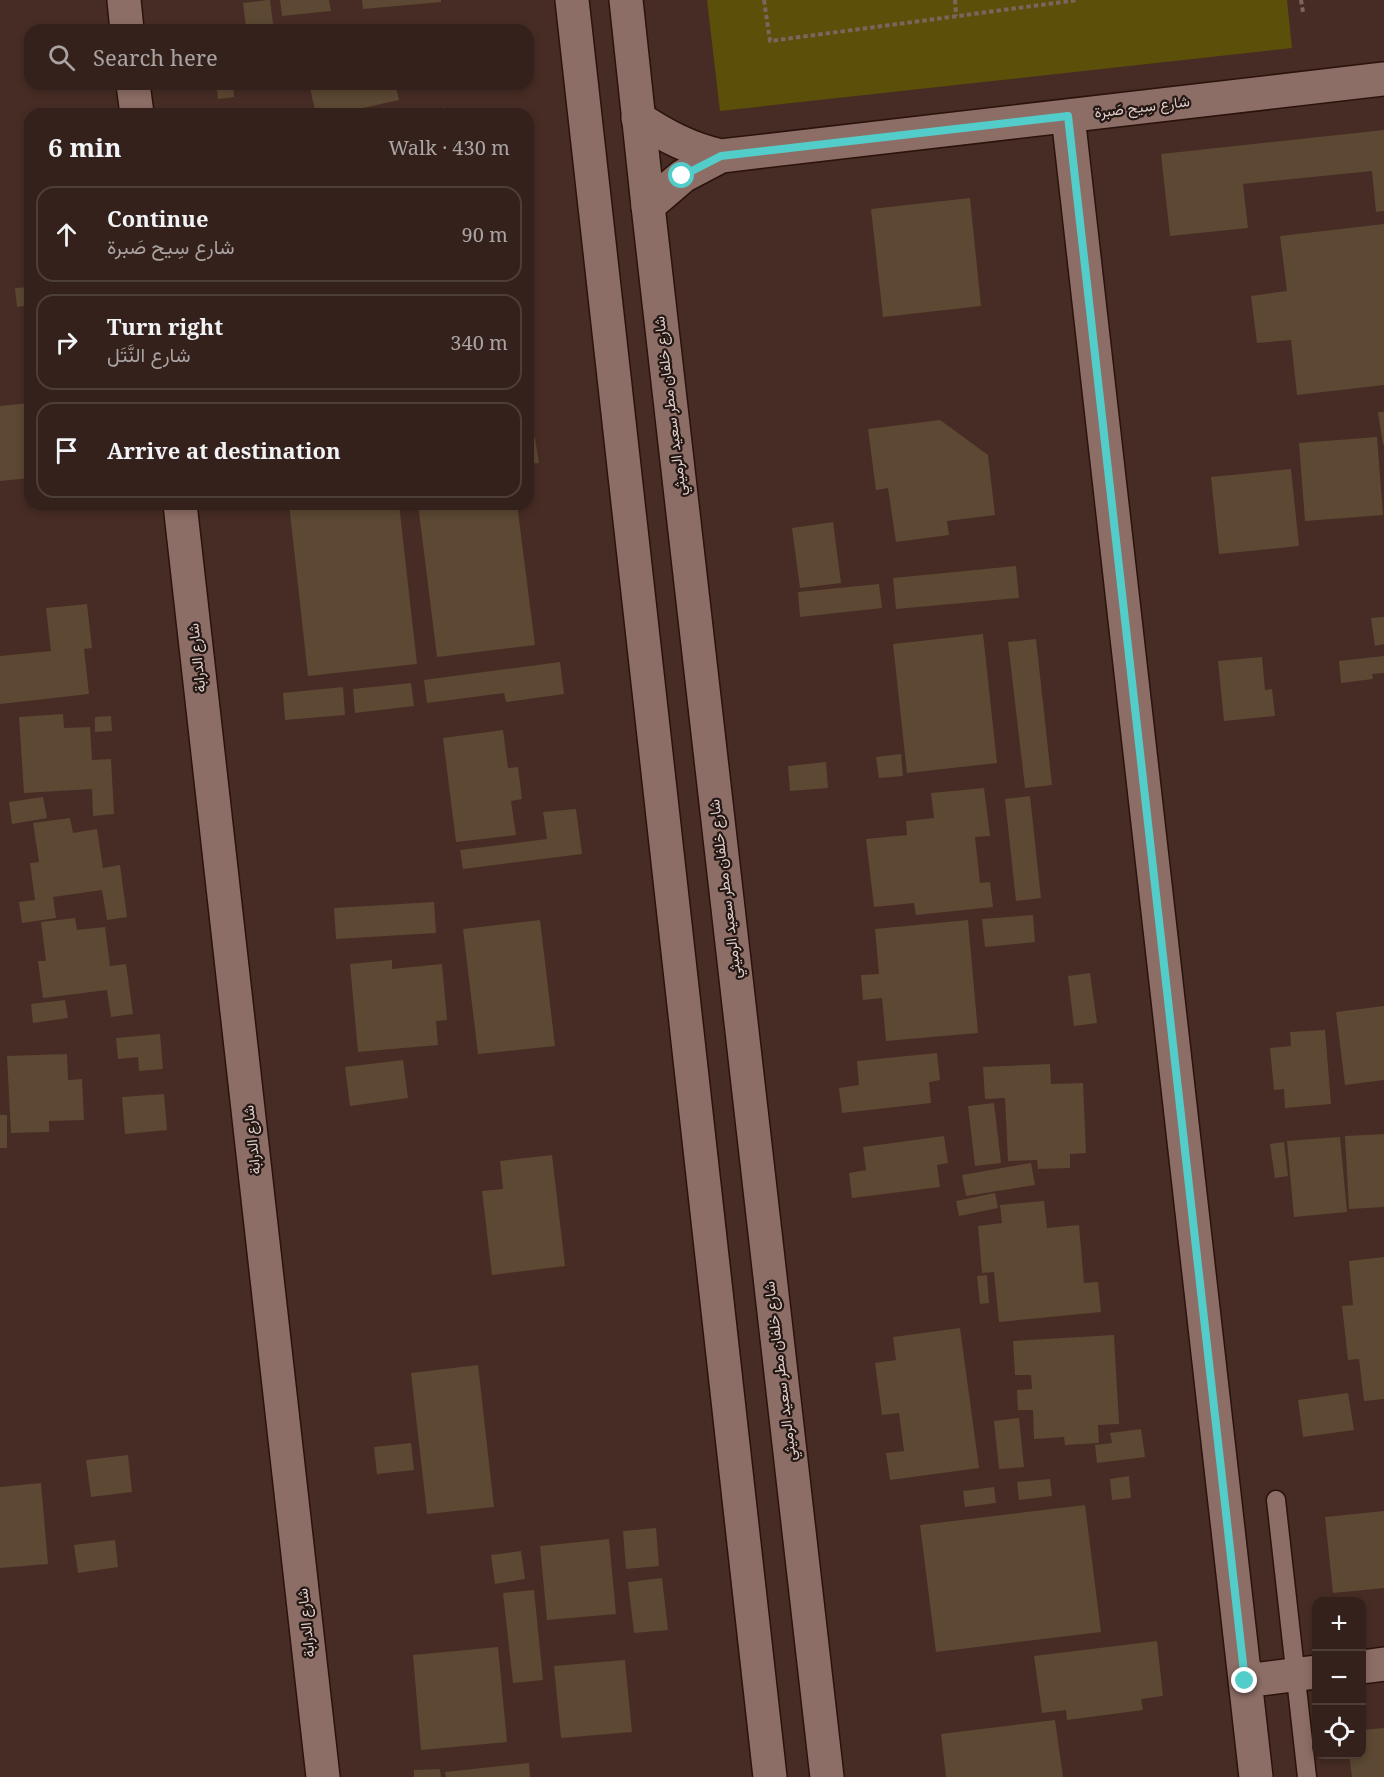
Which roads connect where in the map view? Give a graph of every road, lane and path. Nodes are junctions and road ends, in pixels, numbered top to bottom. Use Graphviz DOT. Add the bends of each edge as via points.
graph roads {
  1 [pos="124,0"];
  2 [pos="572,0"];
  3 [pos="626,0"];
  4 [pos="764,0"];
  5 [pos="955,0"];
  6 [pos="1078,0"];
  7 [pos="1301,0"];
  8 [pos="1302,12"];
  9 [pos="956,16"];
  10 [pos="126,24"];
  11 [pos="1384,79"];
  12 [pos="135,90"];
  13 [pos="136,108"];
  14 [pos="1068,116"];
  15 [pos="638,118"];
  16 [pos="721,156"];
  17 [pos="648,206"];
  18 [pos="181,510"];
  19 [pos="1276,1500"];
  20 [pos="1384,1664"];
  21 [pos="1366,1666"];
  22 [pos="1306,1673"];
  23 [pos="1245,1681"];
  24 [pos="323,1777"];
  25 [pos="770,1777"];
  26 [pos="827,1777"];
  27 [pos="1256,1777"];
  28 [pos="1307,1777"];
  1 -- 10 [label="street"];
  2 -- 25 [label="street"];
  3 -- 15 [label="street, شارع خلفان مطر سعيد الرميثي"];
  4 -- 9 [label="path" via="770,41"];
  5 -- 9 [label="path"];
  6 -- 9 [label="path"];
  7 -- 8 [label="path"];
  11 -- 14 [label="street, شارع سِيح صَبرة"];
  12 -- 13 [label="street"];
  14 -- 16 [label="street, شارع سِيح صَبرة"];
  14 -- 23 [label="street"];
  15 -- 16 [label="street, شارع سِيح صَبرة" via="678,143"];
  15 -- 17 [label="street, شارع خلفان مطر سعيد الرميثي"];
  16 -- 17 [label="street, شارع سِيح صَبرة" via="682,176"];
  17 -- 26 [label="street, شارع خلفان مطر سعيد الرميثي"];
  18 -- 24 [label="street, شارع الدرابة"];
  19 -- 22 [label="lane"];
  20 -- 21 [label="street"];
  22 -- 23 [label="street"];
  22 -- 28 [label="lane"];
  23 -- 27 [label="street"];
}
